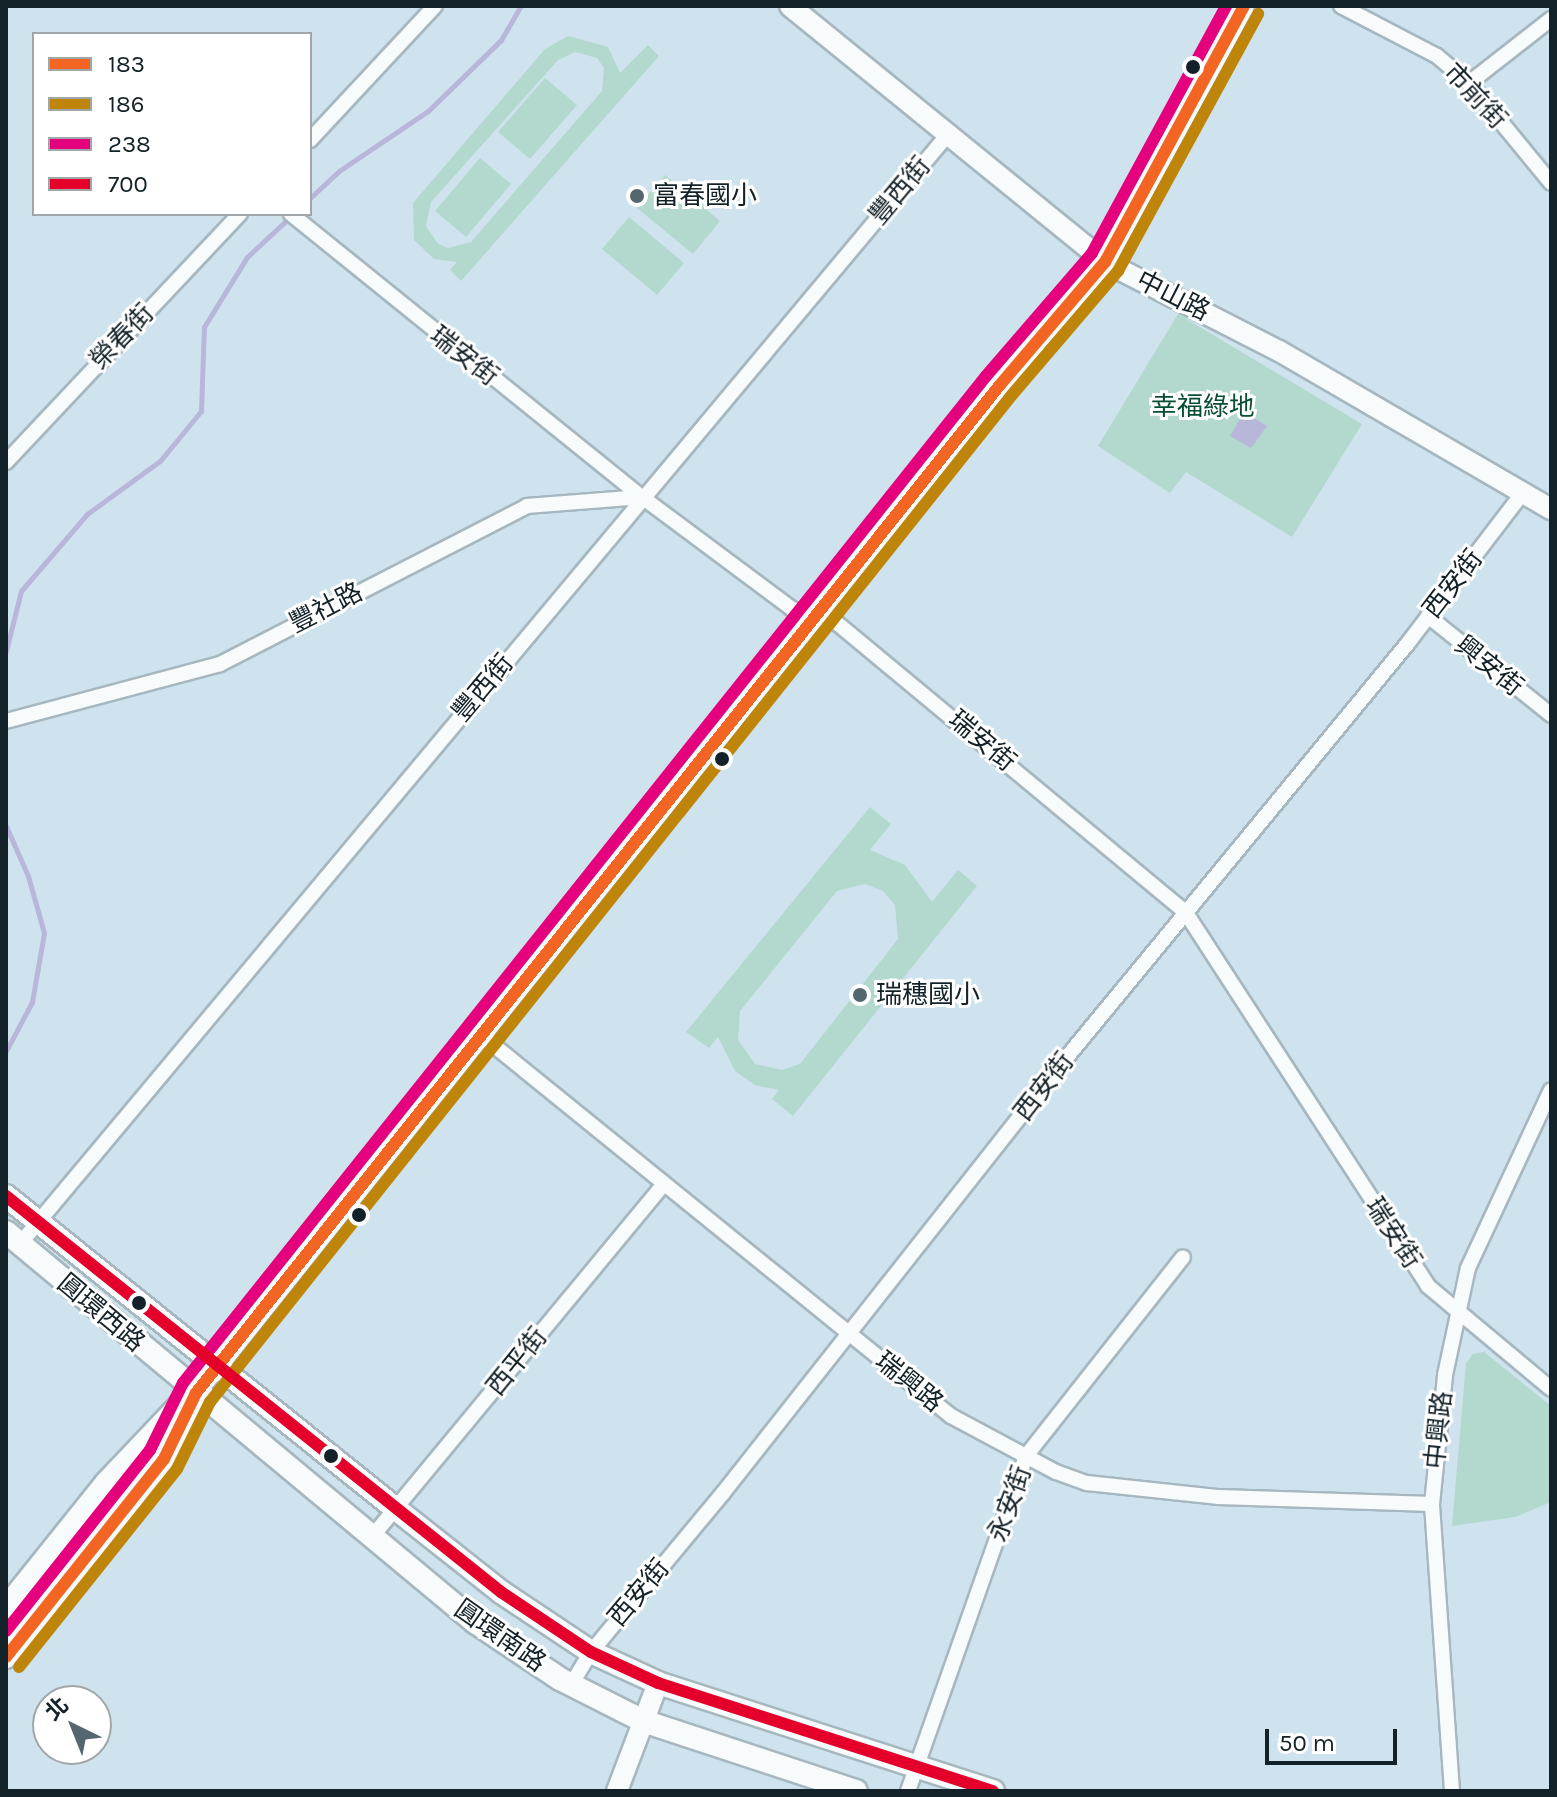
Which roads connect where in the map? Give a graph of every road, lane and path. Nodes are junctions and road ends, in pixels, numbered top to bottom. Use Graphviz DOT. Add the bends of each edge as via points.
graph roads {
  1 [pos="435,6"];
  2 [pos="790,6"];
  3 [pos="1244,6"];
  4 [pos="1341,6"];
  5 [pos="1551,19"];
  6 [pos="1469,83"];
  7 [pos="950,132"];
  8 [pos="312,138"];
  9 [pos="1551,183"];
  10 [pos="238,216"];
  11 [pos="293,216"];
  12 [pos="1105,262"];
  13 [pos="6,462"];
  14 [pos="1522,494"];
  15 [pos="642,497"];
  16 [pos="1551,509"];
  17 [pos="814,616"];
  18 [pos="1428,616"];
  19 [pos="1551,715"];
  20 [pos="6,721"];
  21 [pos="1186,913"];
  22 [pos="481,1035"];
  23 [pos="1551,1090"];
  24 [pos="663,1185"];
  25 [pos="6,1196"];
  26 [pos="38,1222"];
  27 [pos="13,1239"];
  28 [pos="1183,1257"];
  29 [pos="1459,1311"];
  30 [pos="850,1334"];
  31 [pos="219,1364"];
  32 [pos="1551,1389"];
  33 [pos="196,1393"];
  34 [pos="1026,1456"];
  35 [pos="1432,1504"];
  36 [pos="396,1509"];
  37 [pos="371,1538"];
  38 [pos="6,1608"];
  39 [pos="591,1652"];
  40 [pos="6,1657"];
  41 [pos="658,1683"];
  42 [pos="571,1685"];
  43 [pos="643,1721"];
  44 [pos="916,1769"];
  45 [pos="617,1791"];
  46 [pos="856,1791"];
  47 [pos="908,1791"];
  48 [pos="993,1791"];
  49 [pos="1452,1791"];
  1 -- 8 [label="street"];
  2 -- 7 [label="street, 中山路"];
  3 -- 12 [label="street"];
  4 -- 6 [label="street, 市前街" via="1437,56"];
  5 -- 6 [label="street"];
  6 -- 9 [label="street, 市前街"];
  7 -- 12 [label="street, 中山路"];
  7 -- 15 [label="street, 豐西街"];
  10 -- 13 [label="street, 榮春街"];
  11 -- 15 [label="street, 瑞安街"];
  12 -- 14 [label="street, 中山路" via="1279,351"];
  12 -- 17 [label="street"];
  14 -- 16 [label="street, 中山路"];
  14 -- 18 [label="street, 西安街"];
  15 -- 17 [label="street, 瑞安街" via="792,609"];
  15 -- 20 [label="street, 豐社路" via="527,506 220,664"];
  15 -- 26 [label="street, 豐西街"];
  17 -- 21 [label="street, 瑞安街" via="849,632"];
  17 -- 22 [label="street"];
  18 -- 19 [label="street, 興安街"];
  18 -- 21 [label="street, 西安街"];
  21 -- 29 [label="street, 瑞安街" via="1428,1286"];
  21 -- 30 [label="street, 西安街"];
  22 -- 24 [label="street, 瑞興路"];
  22 -- 31 [label="street"];
  23 -- 29 [label="street, 中興路" via="1468,1268"];
  24 -- 30 [label="street, 瑞興路"];
  24 -- 36 [label="street, 西平街"];
  25 -- 26 [label="main road, 圓環西路"];
  26 -- 27 [label="street, 豐西街"];
  26 -- 31 [label="main road, 圓環西路"];
  27 -- 33 [label="main road, 圓環西路"];
  28 -- 34 [label="street, 永安街"];
  29 -- 32 [label="street, 瑞安街"];
  29 -- 35 [label="street, 中興路" via="1445,1375"];
  30 -- 34 [label="street, 瑞興路" via="951,1416"];
  30 -- 39 [label="street, 西安街"];
  31 -- 33 [label="main road"];
  31 -- 36 [label="main road, 圓環南路"];
  33 -- 37 [label="main road, 圓環南路"];
  33 -- 38 [label="main road" via="157,1425"];
  33 -- 40 [label="main road" via="178,1439 161,1464"];
  34 -- 35 [label="street, 瑞興路" via="1087,1483 1219,1497"];
  34 -- 44 [label="street, 永安街"];
  35 -- 49 [label="street, 中興路"];
  36 -- 37 [label="street, 西平街"];
  36 -- 39 [label="main road, 圓環南路" via="501,1592"];
  37 -- 42 [label="main road, 圓環南路" via="475,1622"];
  39 -- 41 [label="main road, 圓環南路"];
  39 -- 42 [label="street, 西安街"];
  41 -- 43 [label="street"];
  41 -- 44 [label="main road, 圓環南路"];
  42 -- 43 [label="main road, 圓環南路"];
  43 -- 45 [label="street"];
  43 -- 46 [label="main road, 圓環南路"];
  44 -- 47 [label="street, 永安街"];
  44 -- 48 [label="main road, 圓環南路"];
}
